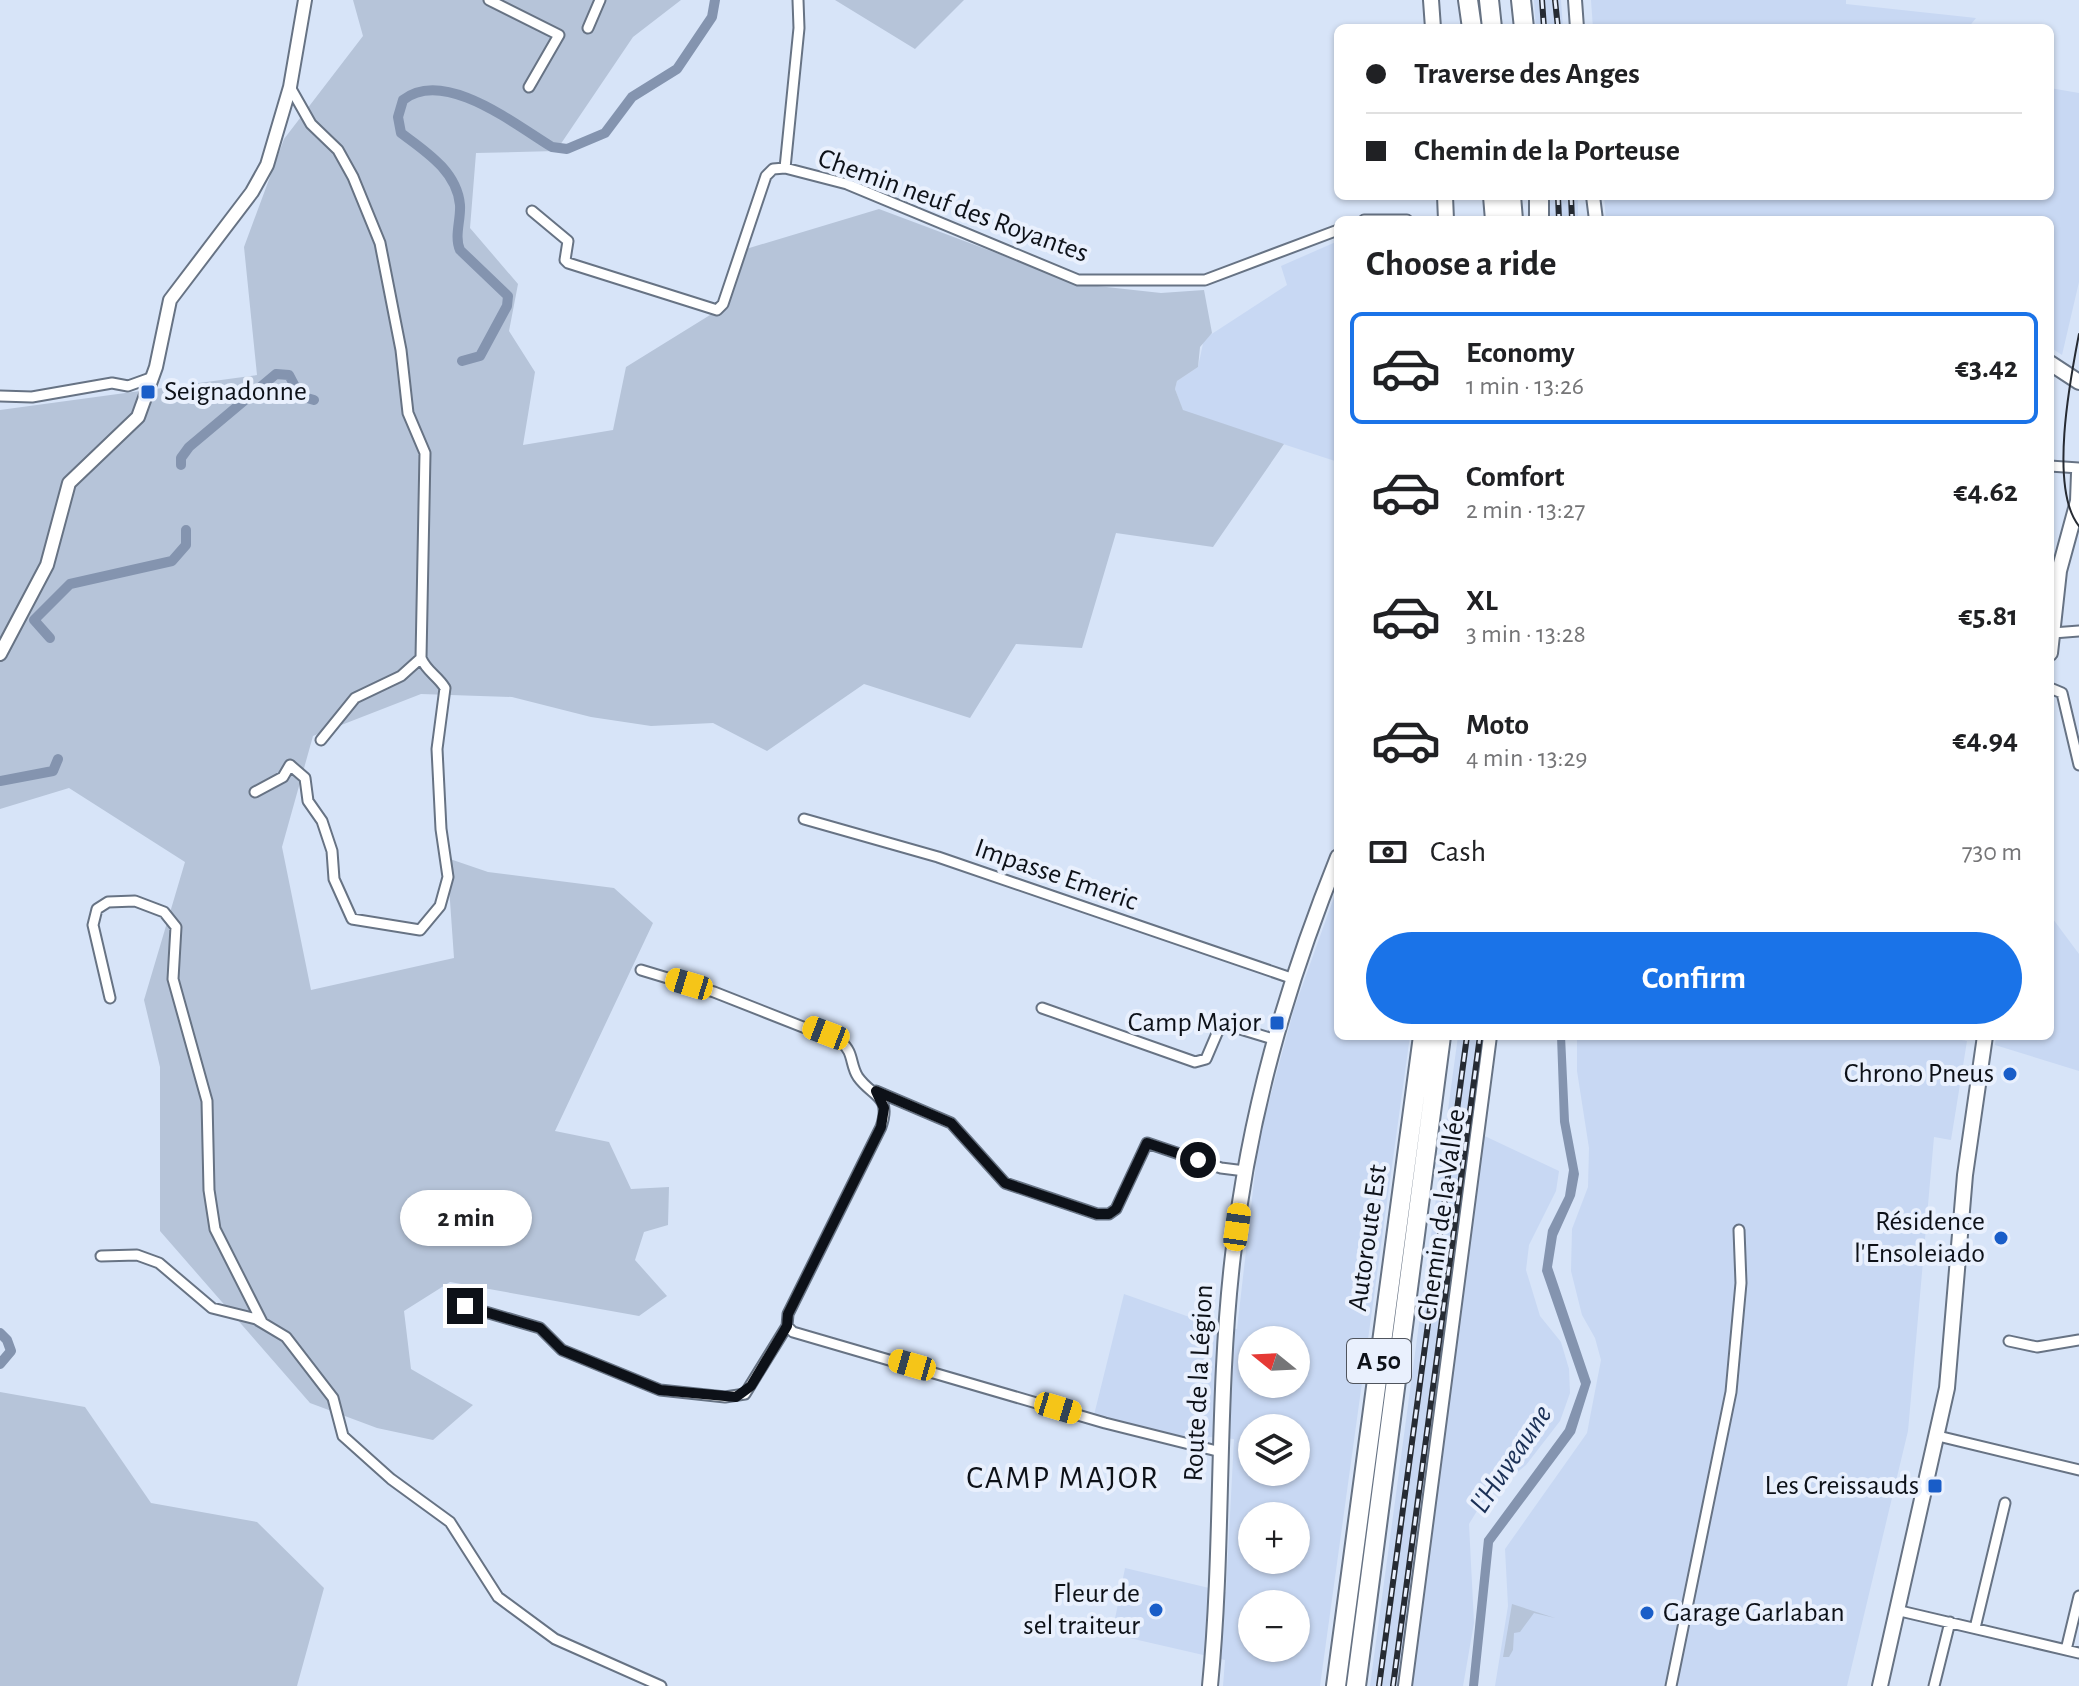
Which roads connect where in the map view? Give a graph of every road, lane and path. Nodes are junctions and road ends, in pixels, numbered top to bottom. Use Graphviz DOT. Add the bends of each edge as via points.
graph roads {
  1 [pos="305,0"];
  2 [pos="489,0"];
  3 [pos="600,0"];
  4 [pos="798,0"];
  5 [pos="1431,0"];
  6 [pos="1470,0"];
  7 [pos="1489,0"];
  8 [pos="1521,0"];
  9 [pos="1575,0"];
  10 [pos="1433,24"];
  11 [pos="1473,24"];
  12 [pos="1492,24"];
  13 [pos="1524,24"];
  14 [pos="1577,24"];
  15 [pos="588,28"];
  16 [pos="290,87"];
  17 [pos="529,87"];
  18 [pos="785,168"];
  19 [pos="532,211"];
  20 [pos="1334,232"];
  21 [pos="2054,366"];
  22 [pos="153,377"];
  23 [pos="2079,382"];
  24 [pos="0,396"];
  25 [pos="2054,467"];
  26 [pos="2079,471"];
  27 [pos="2079,525"];
  28 [pos="2055,570"];
  29 [pos="2059,591"];
  30 [pos="2054,626"];
  31 [pos="2079,631"];
  32 [pos="2054,633"];
  33 [pos="0,654"];
  34 [pos="421,658"];
  35 [pos="2054,690"];
  36 [pos="321,740"];
  37 [pos="2079,765"];
  38 [pos="255,792"];
  39 [pos="804,819"];
  40 [pos="1334,867"];
  41 [pos="641,970"];
  42 [pos="1291,978"];
  43 [pos="110,998"];
  44 [pos="1042,1008"];
  45 [pos="1273,1039"];
  46 [pos="1422,1040"];
  47 [pos="1440,1040"];
  48 [pos="1489,1040"];
  49 [pos="1984,1040"];
  50 [pos="876,1091"];
  51 [pos="1245,1171"];
  52 [pos="1739,1230"];
  53 [pos="101,1256"];
  54 [pos="465,1306"];
  55 [pos="262,1322"];
  56 [pos="787,1326"];
  57 [pos="2079,1340"];
  58 [pos="2009,1341"];
  59 [pos="1938,1436"];
  60 [pos="1221,1452"];
  61 [pos="2079,1470"];
  62 [pos="2005,1503"];
  63 [pos="2079,1596"];
  64 [pos="1896,1610"];
  65 [pos="1950,1622"];
  66 [pos="1975,1628"];
  67 [pos="2066,1650"];
  68 [pos="2079,1653"];
  69 [pos="661,1686"];
  70 [pos="1210,1686"];
  71 [pos="1336,1686"];
  72 [pos="1356,1686"];
  73 [pos="1405,1686"];
  74 [pos="1671,1686"];
  75 [pos="1880,1686"];
  76 [pos="1934,1686"];
  1 -- 16 [label="street"];
  2 -- 17 [label="street" via="559,35"];
  3 -- 15 [label="street"];
  4 -- 18 [label="street"];
  5 -- 10 [label="main road"];
  6 -- 11 [label="highway"];
  7 -- 12 [label="highway"];
  8 -- 13 [label="highway"];
  9 -- 14 [label="street"];
  16 -- 22 [label="street" via="272,151 252,192 170,300"];
  16 -- 34 [label="street" via="311,124 338,150 380,243 408,413 425,453"];
  18 -- 19 [label="street" via="766,176 717,310 568,263 568,241"];
  18 -- 20 [label="street, Chemin neuf des Royantes" via="894,201 1078,280 1205,280"];
  21 -- 23 [label="main road"];
  22 -- 24 [label="street" via="128,386 112,383 32,397"];
  22 -- 33 [label="street" via="129,428 69,483 47,565"];
  25 -- 26 [label="street"];
  26 -- 28 [label="main road" via="2078,501"];
  27 -- 29 [label="main road"];
  28 -- 29 [label="main road"];
  29 -- 30 [label="main road"];
  31 -- 32 [label="street"];
  34 -- 36 [label="street" via="401,676 355,698"];
  34 -- 38 [label="street" via="445,688 437,749 448,877 440,906 420,930 352,919 334,879 332,851 308,801 305,778 290,765 283,777"];
  35 -- 37 [label="street" via="2062,693"];
  39 -- 42 [label="street, Impasse Emeric" via="938,857"];
  40 -- 42 [label="main road, Route de la Légion"];
  41 -- 50 [label="street" via="826,1033 847,1046 859,1079"];
  42 -- 45 [label="main road, Route de la Légion"];
  43 -- 55 [label="street" via="93,925 97,909 108,902 135,901 164,912 176,927 173,979 207,1101 215,1229"];
  44 -- 45 [label="street" via="1195,1062 1206,1059 1218,1031 1227,1025"];
  45 -- 51 [label="main road, Route de la Légion"];
  46 -- 71 [label="highway, Autoroute Est / A 50"];
  47 -- 72 [label="highway, Autoroute Est / A 50"];
  48 -- 73 [label="street, Chemin de la Vallée"];
  49 -- 59 [label="main road"];
  50 -- 51 [label="street" via="951,1123 1005,1183 1097,1214 1116,1209 1147,1143"];
  50 -- 56 [label="street" via="884,1108 881,1127 788,1314"];
  51 -- 60 [label="main road, Route de la Légion" via="1232,1258"];
  52 -- 74 [label="street" via="1741,1283 1731,1392"];
  53 -- 55 [label="street" via="137,1255 159,1263 212,1308"];
  54 -- 56 [label="street" via="540,1328 562,1350 660,1390 725,1397 745,1394"];
  55 -- 69 [label="street" via="286,1337 333,1398 343,1436 450,1522 498,1597 555,1639"];
  56 -- 60 [label="street" via="1105,1423"];
  57 -- 58 [label="street" via="2037,1347"];
  59 -- 61 [label="street"];
  59 -- 64 [label="main road"];
  60 -- 70 [label="main road, Route de la Légion"];
  62 -- 66 [label="street"];
  63 -- 67 [label="street"];
  64 -- 65 [label="street"];
  64 -- 75 [label="main road"];
  65 -- 66 [label="street"];
  65 -- 76 [label="street"];
  66 -- 67 [label="street"];
  67 -- 68 [label="street"];
}
